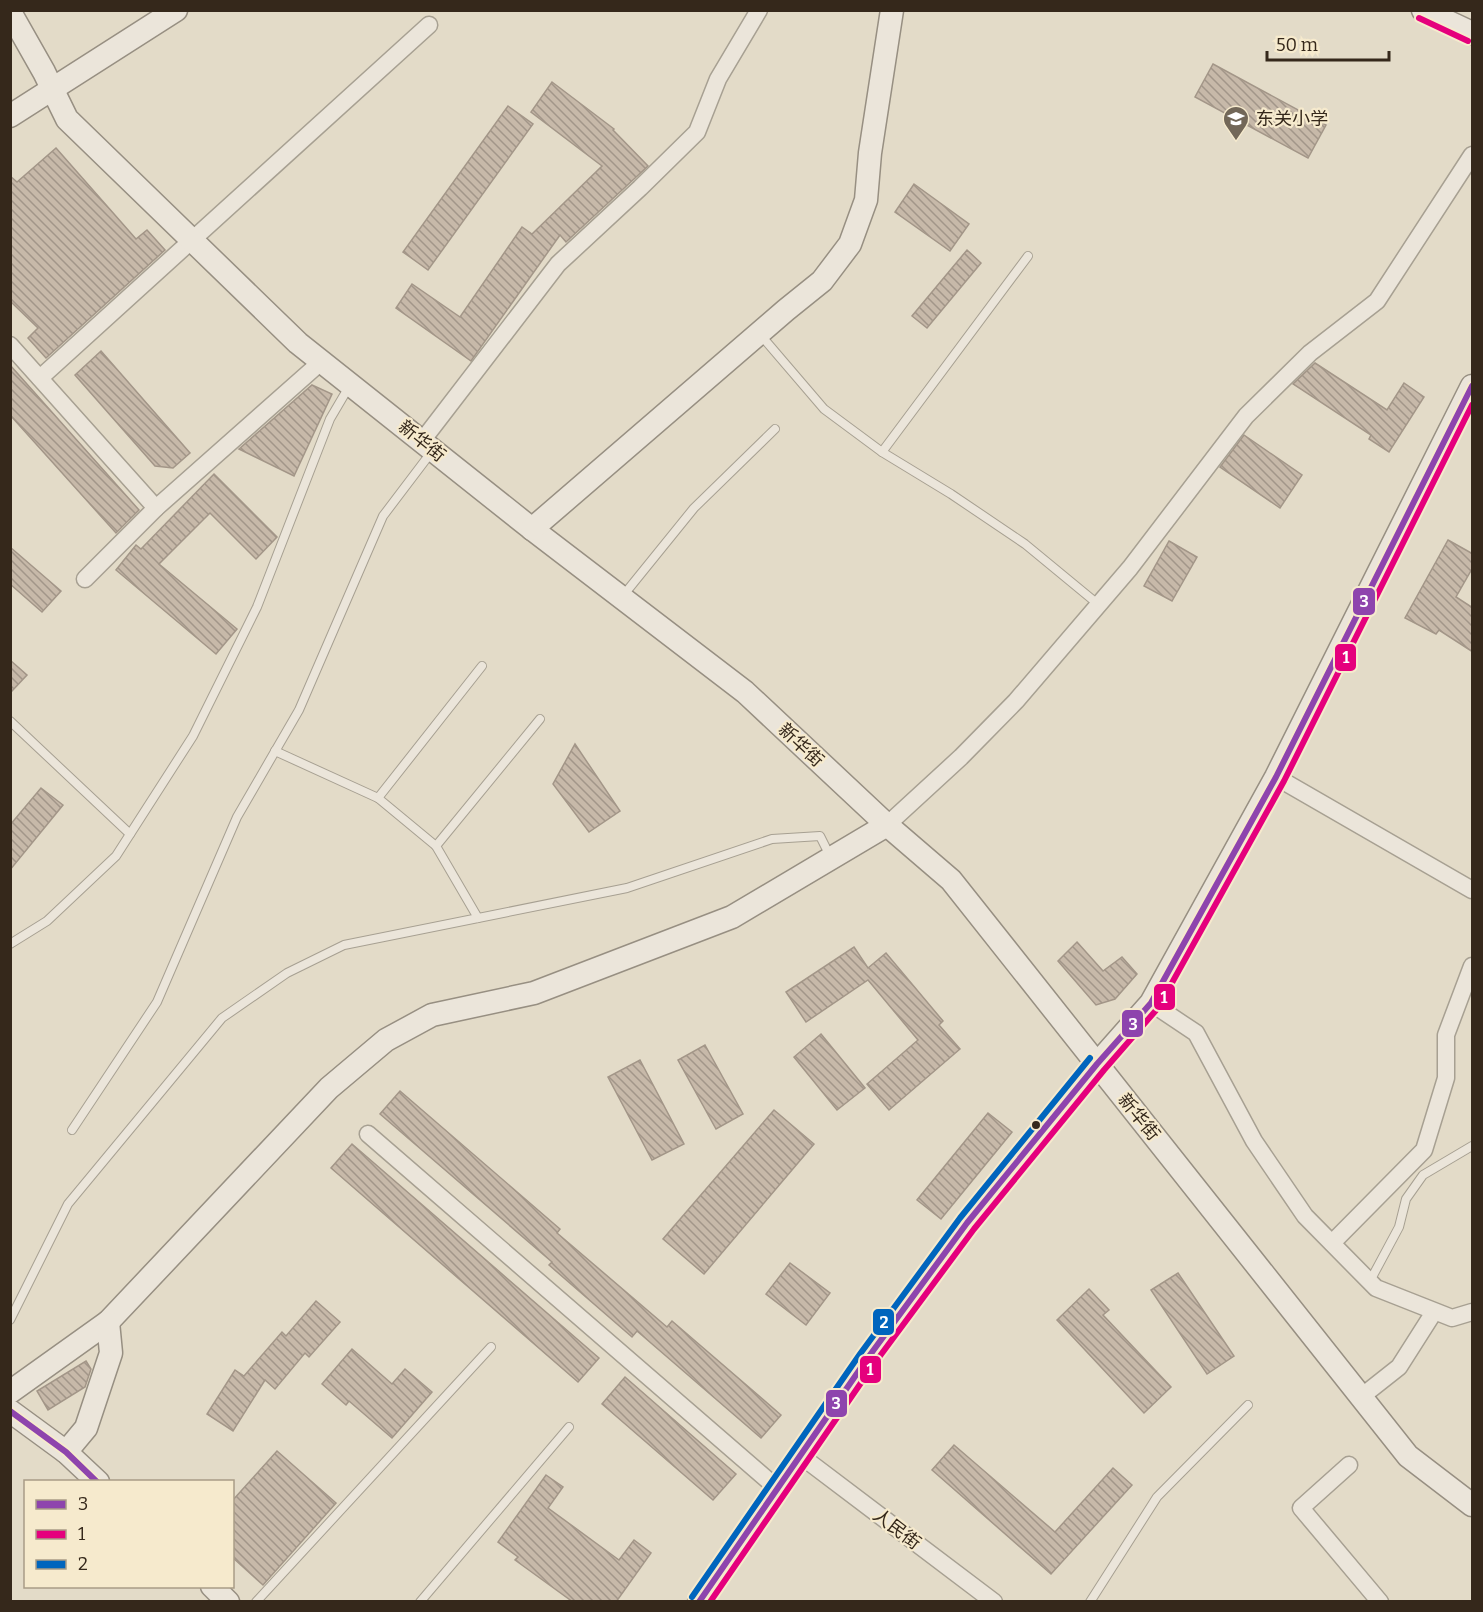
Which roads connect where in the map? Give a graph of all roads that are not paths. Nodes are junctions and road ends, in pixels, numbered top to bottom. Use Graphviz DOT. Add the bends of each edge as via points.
graph roads {
  1 [pos="176,10"];
  2 [pos="759,10"];
  3 [pos="892,10"];
  4 [pos="1423,10"];
  5 [pos="10,12"];
  6 [pos="429,26"];
  7 [pos="1473,33"];
  8 [pos="49,81"];
  9 [pos="10,116"];
  10 [pos="1473,155"];
  11 [pos="192,240"];
  12 [pos="1028,256"];
  13 [pos="759,333"];
  14 [pos="10,345"];
  15 [pos="322,361"];
  16 [pos="40,378"];
  17 [pos="351,384"];
  18 [pos="1473,386"];
  19 [pos="775,429"];
  20 [pos="428,446"];
  21 [pos="882,452"];
  22 [pos="156,508"];
  23 [pos="532,529"];
  24 [pos="85,579"];
  25 [pos="621,597"];
  26 [pos="1099,604"];
  27 [pos="482,666"];
  28 [pos="540,719"];
  29 [pos="10,721"];
  30 [pos="275,751"];
  31 [pos="1276,777"];
  32 [pos="378,798"];
  33 [pos="887,825"];
  34 [pos="130,834"];
  35 [pos="436,846"];
  36 [pos="832,858"];
  37 [pos="1473,890"];
  38 [pos="478,918"];
  39 [pos="10,944"];
  40 [pos="1473,966"];
  41 [pos="1151,1003"];
  42 [pos="1096,1064"];
  43 [pos="72,1130"];
  44 [pos="368,1134"];
  45 [pos="1473,1146"];
  46 [pos="1332,1243"];
  47 [pos="1370,1281"];
  48 [pos="1434,1311"];
  49 [pos="1473,1312"];
  50 [pos="10,1320"];
  51 [pos="108,1322"];
  52 [pos="491,1347"];
  53 [pos="10,1392"];
  54 [pos="1361,1397"];
  55 [pos="1248,1405"];
  56 [pos="10,1411"];
  57 [pos="569,1427"];
  58 [pos="66,1452"];
  59 [pos="801,1456"];
  60 [pos="1349,1464"];
  61 [pos="96,1480"];
  62 [pos="778,1489"];
  63 [pos="1473,1505"];
  64 [pos="213,1588"];
  65 [pos="228,1602"];
  66 [pos="256,1602"];
  67 [pos="420,1602"];
  68 [pos="699,1602"];
  69 [pos="994,1602"];
  70 [pos="1090,1602"];
  71 [pos="1380,1602"];
  1 -- 8 [label="street"];
  2 -- 20 [label="street" via="718,79 697,132 558,264"];
  3 -- 13 [label="street" via="866,200 850,244 822,281"];
  4 -- 7 [label="street"];
  5 -- 8 [label="street, 新华街"];
  6 -- 11 [label="street"];
  8 -- 9 [label="street"];
  8 -- 11 [label="street, 新华街" via="67,120"];
  10 -- 26 [label="street" via="1377,301 1310,352 1246,416"];
  11 -- 15 [label="street, 新华街" via="298,343"];
  11 -- 16 [label="street"];
  12 -- 21 [label="lane"];
  13 -- 21 [label="lane" via="824,409"];
  13 -- 23 [label="street"];
  14 -- 16 [label="street"];
  15 -- 17 [label="street, 新华街"];
  15 -- 22 [label="street"];
  16 -- 22 [label="street"];
  17 -- 20 [label="street, 新华街"];
  17 -- 34 [label="lane" via="330,419 252,618 193,736"];
  18 -- 31 [label="street"];
  19 -- 25 [label="lane" via="694,508"];
  20 -- 23 [label="street, 新华街"];
  20 -- 30 [label="lane" via="383,516 299,710"];
  21 -- 26 [label="lane" via="1025,544"];
  22 -- 24 [label="street"];
  23 -- 25 [label="street, 新华街"];
  25 -- 33 [label="street, 新华街" via="745,692"];
  26 -- 33 [label="street" via="1016,700"];
  27 -- 32 [label="lane"];
  28 -- 35 [label="lane"];
  29 -- 34 [label="lane"];
  30 -- 32 [label="lane"];
  30 -- 43 [label="lane" via="237,817 157,1002"];
  31 -- 37 [label="street"];
  31 -- 41 [label="street"];
  32 -- 35 [label="lane"];
  33 -- 36 [label="street"];
  33 -- 42 [label="street, 新华街" via="951,880"];
  34 -- 39 [label="lane" via="116,856 47,921"];
  35 -- 38 [label="lane"];
  36 -- 38 [label="lane" via="820,836 772,839 627,888"];
  36 -- 51 [label="street" via="732,917 534,993 432,1015 386,1040 329,1088"];
  38 -- 50 [label="lane" via="344,945 287,973 222,1018 68,1204"];
  40 -- 46 [label="street" via="1446,1035 1446,1078 1424,1150"];
  41 -- 42 [label="street"];
  41 -- 46 [label="street" via="1196,1033 1254,1141 1305,1216"];
  42 -- 54 [label="street, 新华街"];
  42 -- 59 [label="street" via="967,1222"];
  44 -- 62 [label="street"];
  45 -- 47 [label="lane" via="1423,1174 1406,1198 1399,1227"];
  46 -- 47 [label="street"];
  47 -- 48 [label="street" via="1376,1288"];
  48 -- 49 [label="street" via="1452,1318"];
  48 -- 54 [label="street" via="1399,1367"];
  51 -- 53 [label="street"];
  51 -- 58 [label="street" via="111,1353 86,1428"];
  52 -- 66 [label="lane"];
  54 -- 63 [label="street, 新华街" via="1408,1456"];
  55 -- 70 [label="lane" via="1157,1497"];
  56 -- 58 [label="street"];
  57 -- 67 [label="lane"];
  58 -- 61 [label="street"];
  59 -- 62 [label="street"];
  59 -- 69 [label="street, 人民街"];
  60 -- 71 [label="street" via="1301,1508"];
  62 -- 68 [label="street"];
  64 -- 65 [label="street"];
}
